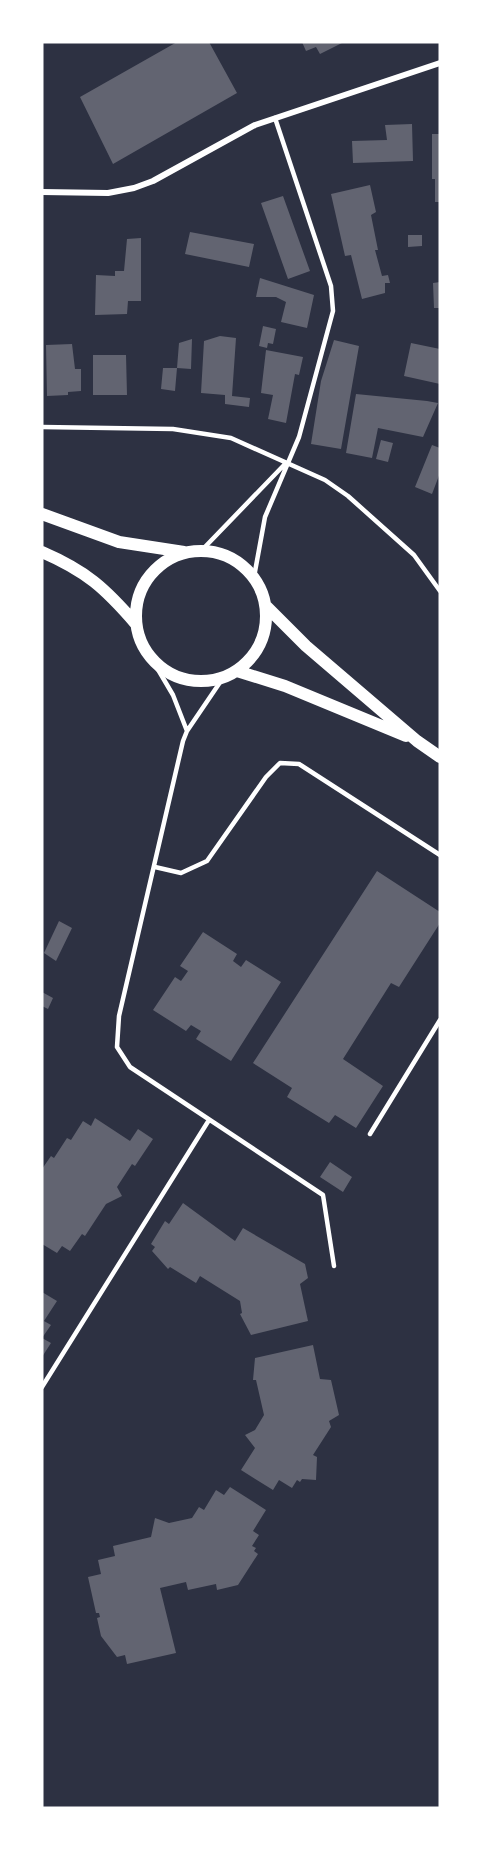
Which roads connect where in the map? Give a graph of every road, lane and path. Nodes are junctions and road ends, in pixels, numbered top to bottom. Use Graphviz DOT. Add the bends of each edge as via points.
graph roads {
  1 [pos="440,63"];
  2 [pos="275,118"];
  3 [pos="42,192"];
  4 [pos="42,427"];
  5 [pos="287,462"];
  6 [pos="42,514"];
  7 [pos="202,550"];
  8 [pos="42,552"];
  9 [pos="185,552"];
  10 [pos="254,578"];
  11 [pos="440,591"];
  12 [pos="267,607"];
  13 [pos="136,624"];
  14 [pos="153,660"];
  15 [pos="231,673"];
  16 [pos="187,731"];
  17 [pos="417,741"];
  18 [pos="440,757"];
  19 [pos="440,855"];
  20 [pos="155,867"];
  21 [pos="440,1020"];
  22 [pos="209,1120"];
  23 [pos="370,1134"];
  24 [pos="333,1266"];
  25 [pos="42,1387"];
  1 -- 2 [label="street"];
  2 -- 3 [label="street" via="134,188 108,194"];
  2 -- 5 [label="lane" via="331,286 333,311 299,437"];
  4 -- 5 [label="lane" via="173,429 231,438"];
  5 -- 7 [label="lane"];
  5 -- 10 [label="lane" via="265,518"];
  5 -- 11 [label="lane" via="348,496 414,555"];
  6 -- 9 [label="main road" via="119,542"];
  7 -- 9 [label="main road"];
  7 -- 10 [label="main road" via="233,559"];
  8 -- 13 [label="main road" via="98,582"];
  9 -- 13 [label="main road" via="166,561 145,583 138,599"];
  10 -- 12 [label="main road"];
  12 -- 15 [label="main road" via="257,648"];
  12 -- 17 [label="main road" via="306,646"];
  13 -- 14 [label="main road" via="141,642"];
  14 -- 15 [label="main road" via="177,677 195,681 215,680"];
  14 -- 16 [label="lane"];
  15 -- 16 [label="lane"];
  15 -- 17 [label="main road" via="285,686"];
  16 -- 20 [label="lane"];
  17 -- 18 [label="main road"];
  19 -- 20 [label="lane" via="299,764 280,763 207,861 181,873"];
  20 -- 22 [label="lane" via="118,1016 117,1047 130,1067"];
  21 -- 23 [label="lane"];
  22 -- 24 [label="lane" via="323,1195"];
  22 -- 25 [label="lane"];
}
